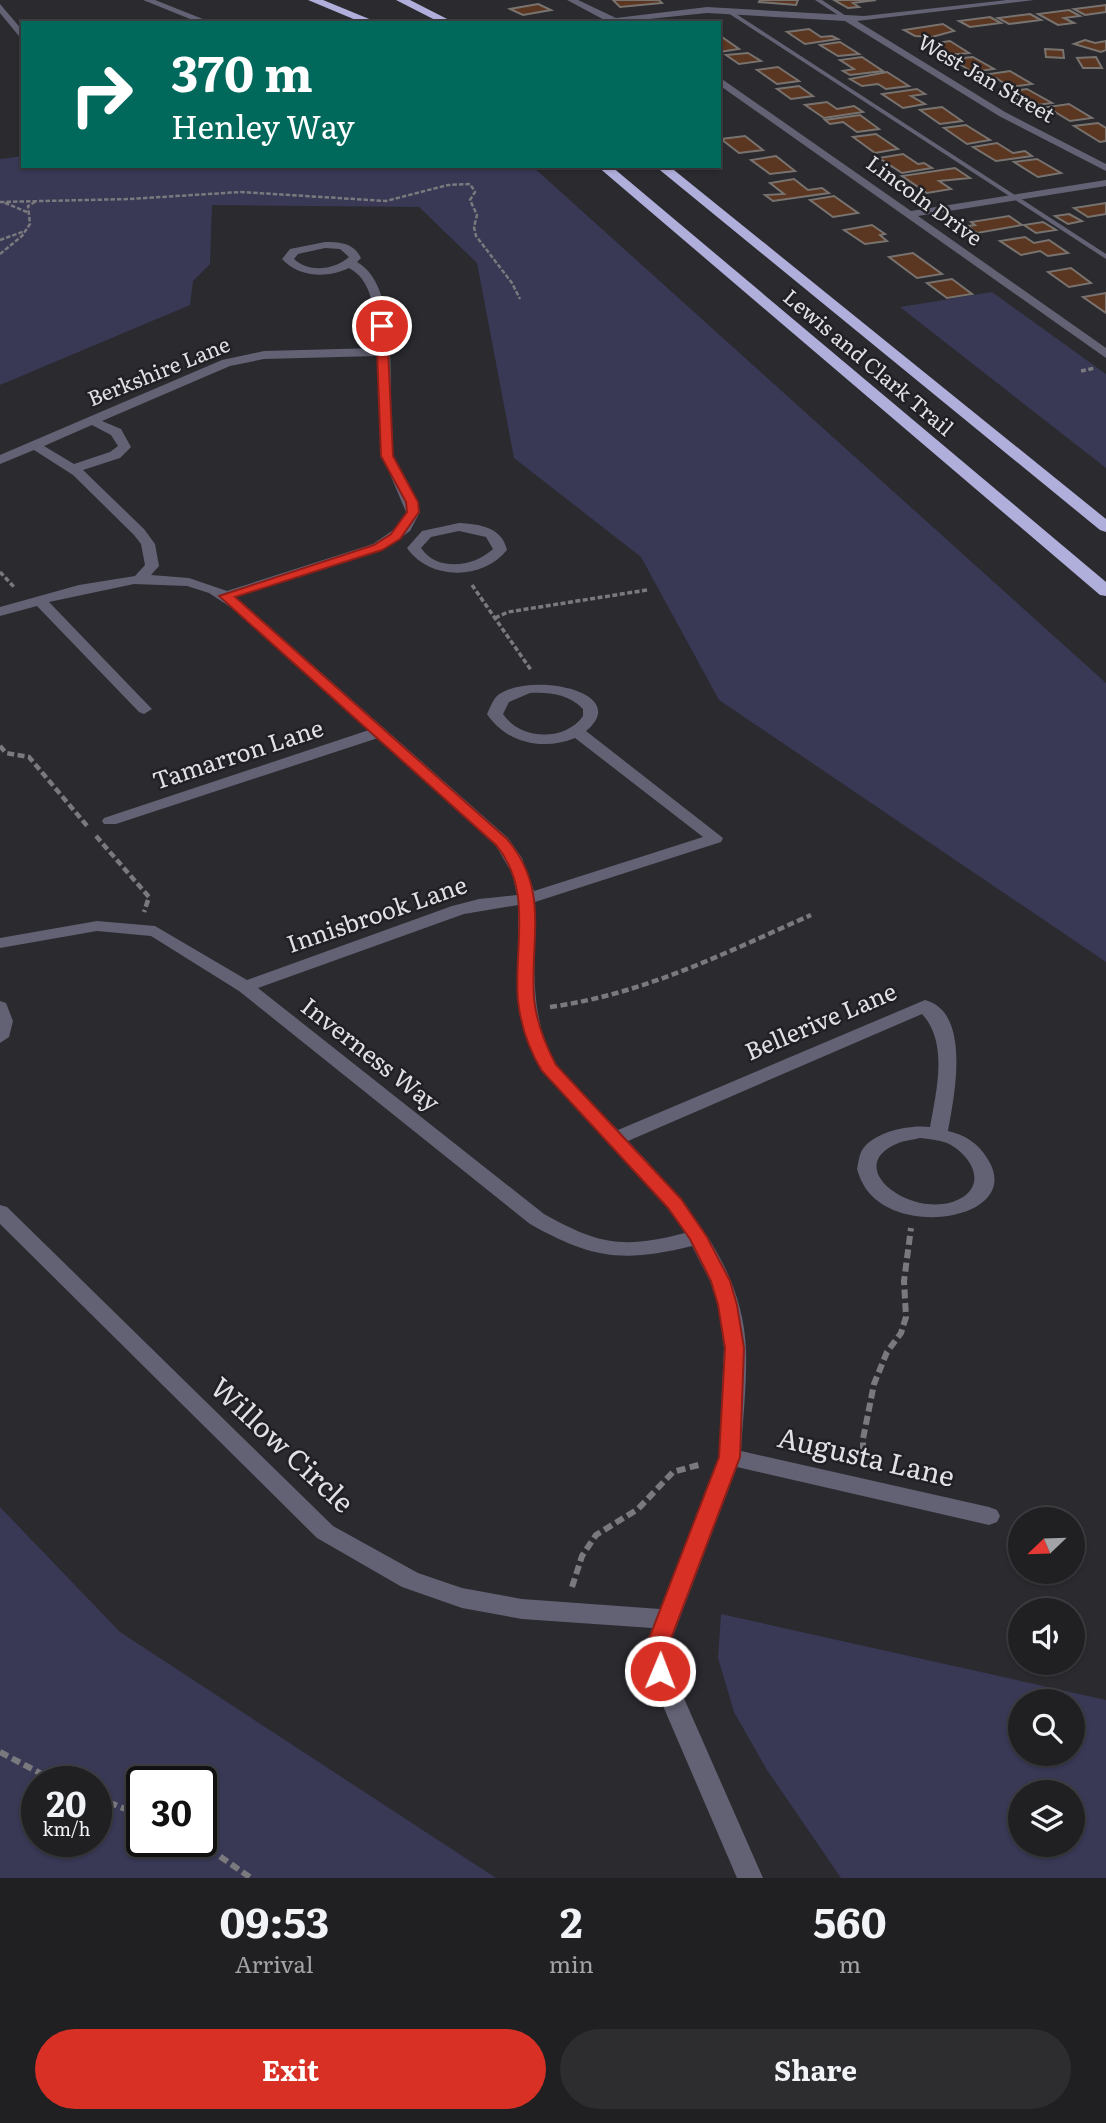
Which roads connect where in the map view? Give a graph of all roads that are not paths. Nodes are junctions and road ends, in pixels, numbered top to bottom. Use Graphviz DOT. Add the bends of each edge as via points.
graph roads {
  1 [pos="147,0"];
  2 [pos="313,0"];
  3 [pos="337,0"];
  4 [pos="401,0"];
  5 [pos="571,0"];
  6 [pos="818,0"];
  7 [pos="920,0"];
  8 [pos="1030,0"];
  9 [pos="0,7"];
  10 [pos="727,10"];
  11 [pos="940,12"];
  12 [pos="849,20"];
  13 [pos="204,21"];
  14 [pos="369,21"];
  15 [pos="388,21"];
  16 [pos="446,21"];
  17 [pos="615,21"];
  18 [pos="623,21"];
  19 [pos="21,35"];
  20 [pos="721,81"];
  21 [pos="605,168"];
  22 [pos="663,168"];
  23 [pos="1106,168"];
  24 [pos="1106,183"];
  25 [pos="1015,198"];
  26 [pos="910,214"];
  27 [pos="1106,257"];
  28 [pos="351,264"];
  29 [pos="381,352"];
  30 [pos="1106,354"];
  31 [pos="91,420"];
  32 [pos="34,445"];
  33 [pos="0,460"];
  34 [pos="74,469"];
  35 [pos="1106,527"];
  36 [pos="396,536"];
  37 [pos="416,542"];
  38 [pos="140,579"];
  39 [pos="1106,591"];
  40 [pos="226,596"];
  41 [pos="40,601"];
  42 [pos="0,612"];
  43 [pos="144,709"];
  44 [pos="380,732"];
  45 [pos="576,732"];
  46 [pos="110,821"];
  47 [pos="527,899"];
  48 [pos="0,943"];
  49 [pos="245,987"];
  50 [pos="0,1007"];
  51 [pos="0,1037"];
  52 [pos="938,1134"];
  53 [pos="614,1139"];
  54 [pos="0,1212"];
  55 [pos="698,1237"];
  56 [pos="728,1461"];
  57 [pos="989,1516"];
  58 [pos="667,1619"];
  59 [pos="753,1873"];
  1 -- 13 [label="street"];
  2 -- 14 [label="highway"];
  3 -- 15 [label="highway"];
  4 -- 16 [label="highway"];
  5 -- 17 [label="street"];
  6 -- 12 [label="lane"];
  7 -- 11 [label="street, West Jan Street"];
  8 -- 11 [label="street"];
  9 -- 19 [label="street"];
  10 -- 12 [label="street"];
  10 -- 18 [label="street"];
  10 -- 25 [label="lane"];
  11 -- 12 [label="street"];
  12 -- 23 [label="street, West Jan Street" via="1002,114"];
  20 -- 26 [label="street, Lincoln Drive"];
  21 -- 39 [label="highway, Lewis and Clark Trail"];
  22 -- 35 [label="highway, Lewis and Clark Trail"];
  24 -- 25 [label="street"];
  25 -- 26 [label="street"];
  25 -- 27 [label="lane"];
  26 -- 30 [label="street, Lincoln Drive"];
  28 -- 28 [label="street" via="355,258 352,251 325,245 294,251 288,259 297,267 316,271"];
  28 -- 29 [label="street" via="365,273 375,297 382,326"];
  29 -- 31 [label="street, Berkshire Lane" via="246,358"];
  29 -- 36 [label="street" via="387,456 407,490 413,512"];
  31 -- 32 [label="street, Berkshire Lane"];
  31 -- 34 [label="street" via="116,432 125,447"];
  32 -- 33 [label="street, Berkshire Lane"];
  32 -- 34 [label="street"];
  34 -- 38 [label="street" via="148,544 152,566"];
  36 -- 37 [label="street"];
  36 -- 40 [label="street" via="337,562"];
  37 -- 37 [label="street" via="414,548 424,561 461,568 486,562 500,550 500,543 485,531 459,527 432,531"];
  38 -- 40 [label="street" via="199,584"];
  38 -- 41 [label="street"];
  40 -- 44 [label="street"];
  41 -- 42 [label="street"];
  41 -- 43 [label="street"];
  44 -- 46 [label="street, Tamarron Lane"];
  44 -- 47 [label="street" via="502,842 522,873"];
  45 -- 45 [label="street" via="532,738 518,735 498,722 495,714 503,699 513,693 543,688 573,693 589,708 590,716"];
  45 -- 47 [label="street, Innisbrook Lane" via="715,838"];
  47 -- 49 [label="street, Innisbrook Lane" via="458,909"];
  47 -- 53 [label="street" via="525,967 532,1032 548,1067"];
  48 -- 49 [label="street, Inverness Way" via="97,926 155,931"];
  49 -- 55 [label="street, Inverness Way" via="537,1219 561,1233 623,1252"];
  50 -- 51 [label="street" via="4,1021"];
  52 -- 52 [label="street" via="957,1140 983,1164 986,1178 972,1202 955,1210 914,1211 876,1190 866,1171 874,1148 902,1133"];
  52 -- 53 [label="street, Bellerive Lane" via="946,1082 944,1034 925,1006"];
  53 -- 55 [label="street" via="674,1203"];
  54 -- 58 [label="street, Willow Circle" via="325,1532 410,1580 462,1598 522,1609"];
  55 -- 56 [label="street" via="728,1305 735,1348"];
  56 -- 57 [label="street, Augusta Lane"];
  56 -- 58 [label="street"];
  58 -- 59 [label="street" via="658,1644 660,1671"];
}
